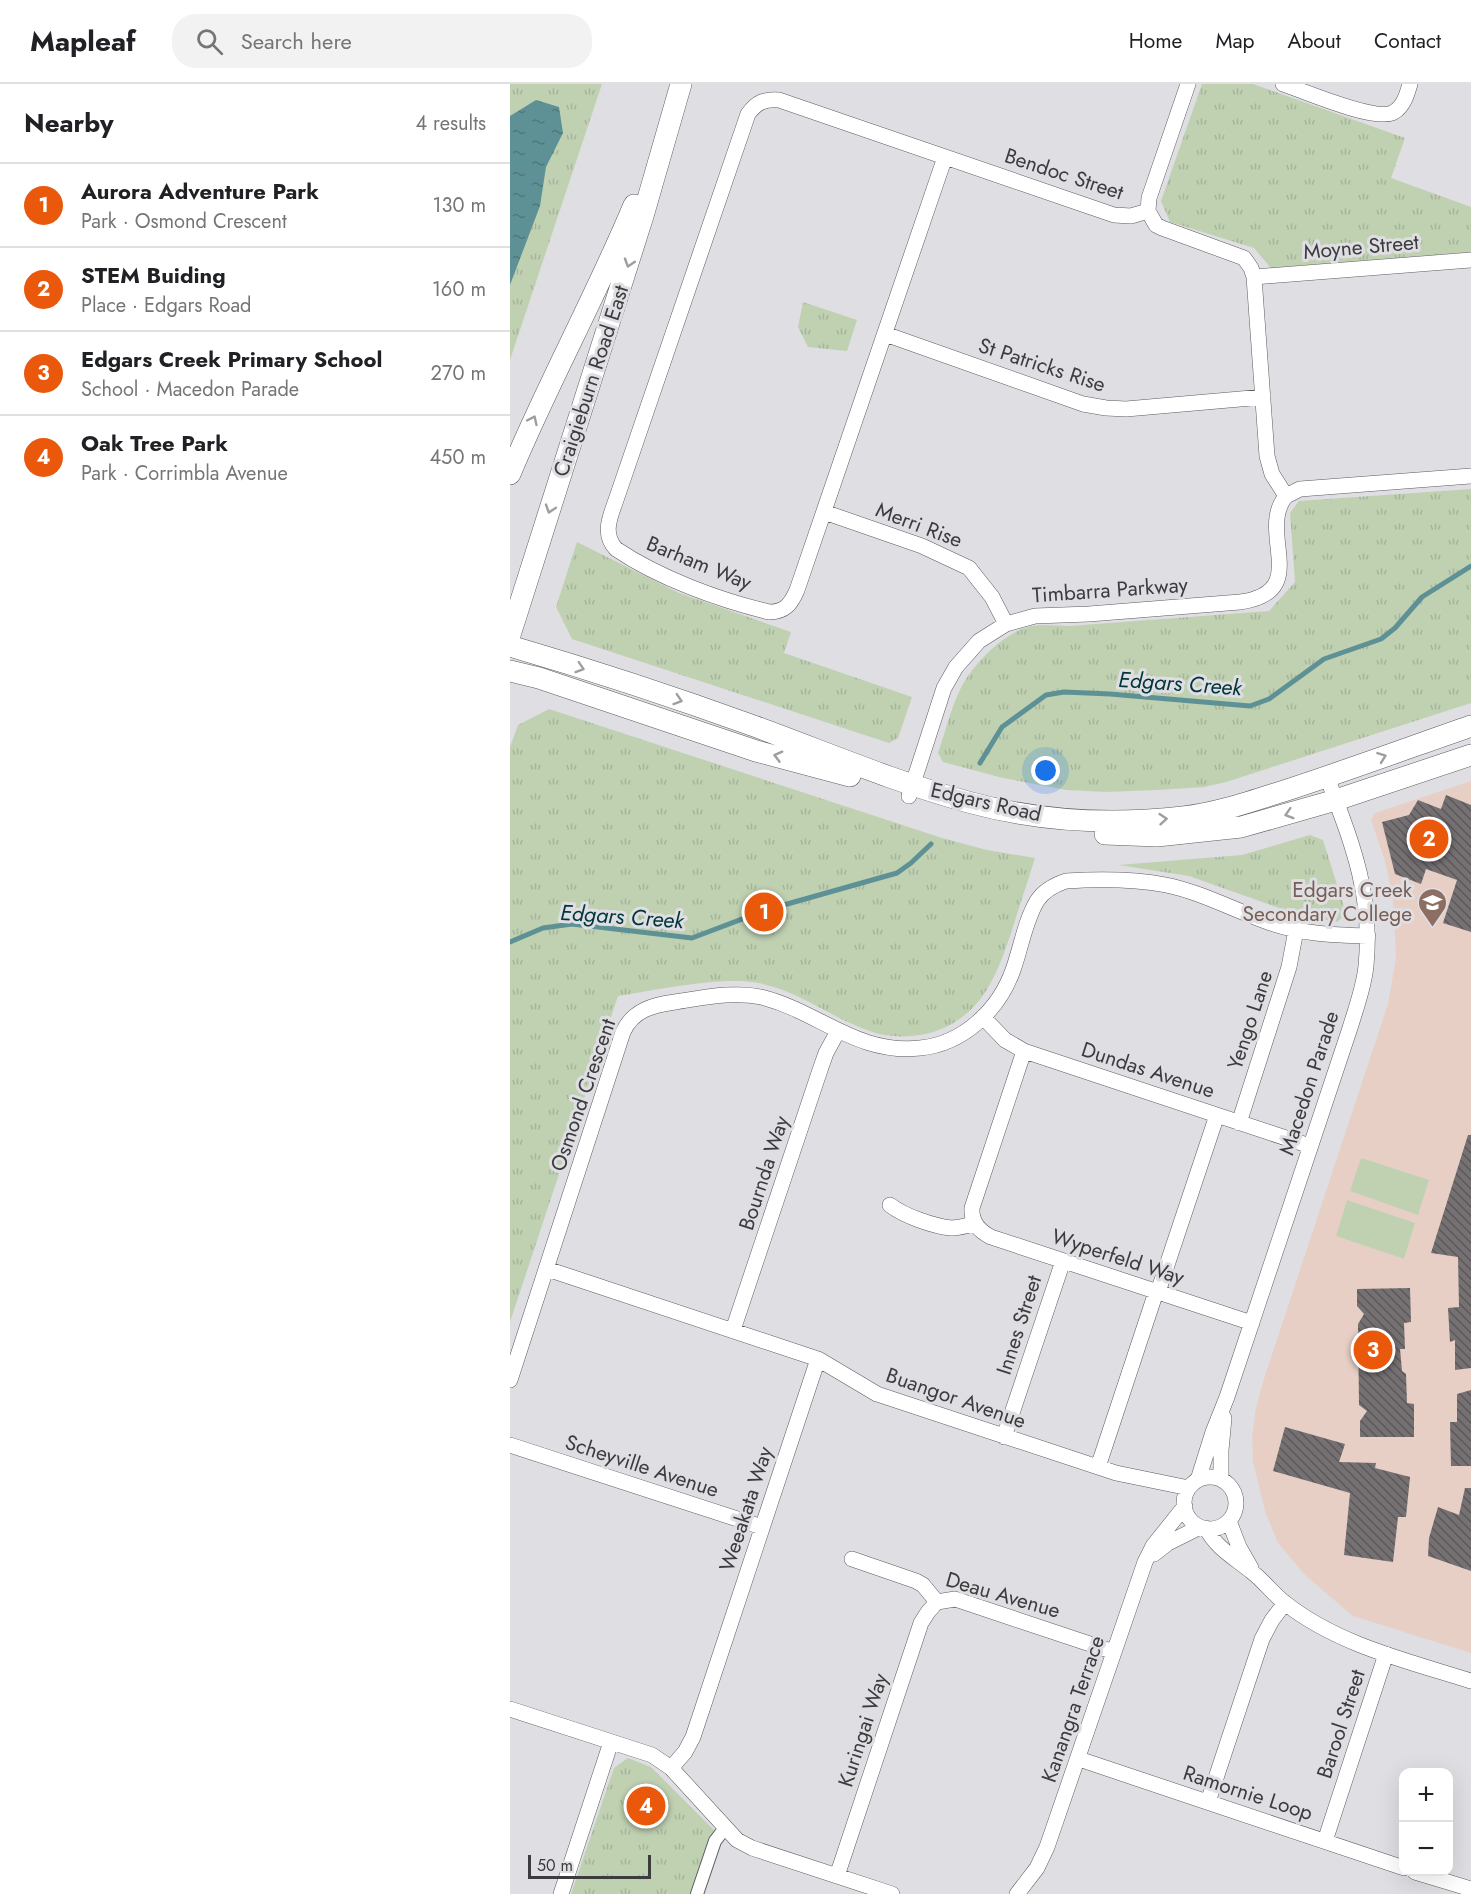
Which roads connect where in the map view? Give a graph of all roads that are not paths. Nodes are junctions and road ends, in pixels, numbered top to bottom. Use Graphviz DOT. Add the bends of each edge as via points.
graph roads {
  1 [pos="681,84"];
  2 [pos="1188,84"];
  3 [pos="1283,84"];
  4 [pos="1410,84"];
  5 [pos="779,100"];
  6 [pos="668,126"];
  7 [pos="945,157"];
  8 [pos="1148,211"];
  9 [pos="1471,260"];
  10 [pos="1254,277"];
  11 [pos="885,334"];
  12 [pos="1263,397"];
  13 [pos="510,474"];
  14 [pos="1471,476"];
  15 [pos="1286,496"];
  16 [pos="824,512"];
  17 [pos="1006,624"];
  18 [pos="510,635"];
  19 [pos="510,646"];
  20 [pos="510,671"];
  21 [pos="1471,726"];
  22 [pos="1471,755"];
  23 [pos="1327,777"];
  24 [pos="911,790"];
  25 [pos="1335,800"];
  26 [pos="1296,930"];
  27 [pos="1368,936"];
  28 [pos="983,1017"];
  29 [pos="838,1031"];
  30 [pos="1024,1051"];
  31 [pos="1217,1115"];
  32 [pos="1239,1123"];
  33 [pos="1310,1146"];
  34 [pos="890,1205"];
  35 [pos="975,1224"];
  36 [pos="1063,1261"];
  37 [pos="547,1269"];
  38 [pos="1157,1292"];
  39 [pos="1252,1323"];
  40 [pos="733,1330"];
  41 [pos="818,1359"];
  42 [pos="510,1380"];
  43 [pos="1227,1397"];
  44 [pos="1004,1437"];
  45 [pos="510,1445"];
  46 [pos="1098,1467"];
  47 [pos="1221,1479"];
  48 [pos="1193,1484"];
  49 [pos="1185,1506"];
  50 [pos="1229,1521"];
  51 [pos="762,1527"];
  52 [pos="1203,1527"];
  53 [pos="852,1558"];
  54 [pos="1145,1562"];
  55 [pos="1254,1573"];
  56 [pos="937,1602"];
  57 [pos="1285,1603"];
  58 [pos="1114,1652"];
  59 [pos="1386,1654"];
  60 [pos="1471,1681"];
  61 [pos="510,1709"];
  62 [pos="611,1742"];
  63 [pos="1078,1759"];
  64 [pos="671,1768"];
  65 [pos="1208,1802"];
  66 [pos="725,1828"];
  67 [pos="1325,1841"];
  68 [pos="1399,1866"];
  69 [pos="1037,1868"];
  70 [pos="837,1876"];
  71 [pos="1428,1876"];
  72 [pos="1471,1889"];
  73 [pos="561,1894"];
  74 [pos="697,1894"];
  75 [pos="892,1894"];
  76 [pos="1017,1894"];
  77 [pos="1032,1894"];
  1 -- 6 [label="main road, Craigieburn Road East"];
  2 -- 8 [label="street"];
  3 -- 4 [label="street" via="1361,111 1385,115 1404,102"];
  5 -- 7 [label="street, Bendoc Street"];
  5 -- 16 [label="street, Barham Way" via="760,102 748,114 607,531 616,549 661,573 710,594 778,612 793,600"];
  13 -- 6 [label="main road, Craigieburn Road East, one-way" via="618,244"];
  6 -- 18 [label="main road, Craigieburn Road East, one-way" via="644,216"];
  7 -- 8 [label="street, Bendoc Street" via="1114,215"];
  7 -- 11 [label="street, Barham Way"];
  8 -- 10 [label="street, Bendoc Street" via="1162,228 1244,258"];
  9 -- 10 [label="street, Moyne Street"];
  10 -- 12 [label="street"];
  11 -- 12 [label="street, St Patricks Rise" via="1083,404 1106,408"];
  11 -- 16 [label="street, Barham Way"];
  12 -- 15 [label="street" via="1269,469"];
  14 -- 15 [label="street" via="1300,489"];
  15 -- 17 [label="street, Timbarra Parkway" via="1277,511 1278,580 1262,597 1035,616"];
  16 -- 17 [label="street, Merri Rise" via="969,567"];
  17 -- 24 [label="street, Timbarra Parkway" via="979,641 956,667 944,688"];
  19 -- 24 [label="main road, Edgars Road, one-way" via="752,725"];
  24 -- 20 [label="main road, Edgars Road, one-way" via="756,751"];
  23 -- 21 [label="main road, Edgars Road, one-way"];
  22 -- 25 [label="main road, Edgars Road"];
  24 -- 23 [label="main road, Edgars Road, one-way" via="1042,816 1143,820 1226,809"];
  23 -- 25 [label="street, Macedon Parade"];
  25 -- 24 [label="main road, Edgars Road, one-way" via="1241,826 1157,836 1033,827 990,819"];
  25 -- 27 [label="street, Macedon Parade" via="1362,877"];
  26 -- 27 [label="street, Osmond Crescent"];
  26 -- 28 [label="street, Osmond Crescent" via="1167,885 1066,881 1055,884 1037,901 1007,985"];
  26 -- 32 [label="street, Yengo Lane" via="1289,967"];
  27 -- 33 [label="street, Macedon Parade" via="1363,985"];
  28 -- 29 [label="street, Osmond Crescent" via="956,1037 922,1048 884,1047"];
  28 -- 30 [label="street, Dundas Avenue" via="1005,1040"];
  29 -- 37 [label="street, Osmond Crescent" via="780,1003 743,994 661,1004 639,1011 623,1032"];
  29 -- 40 [label="street, Bournda Way" via="826,1053"];
  30 -- 31 [label="street, Dundas Avenue"];
  30 -- 35 [label="street" via="974,1203"];
  31 -- 32 [label="street, Dundas Avenue"];
  31 -- 38 [label="street"];
  32 -- 33 [label="street, Dundas Avenue"];
  33 -- 39 [label="street, Macedon Parade"];
  34 -- 35 [label="street" via="906,1215 944,1227"];
  35 -- 36 [label="street, Wyperfeld Way" via="991,1237"];
  36 -- 38 [label="street, Wyperfeld Way"];
  36 -- 44 [label="street, Innes Street"];
  37 -- 40 [label="street, Buangor Avenue"];
  37 -- 42 [label="street, Osmond Crescent"];
  38 -- 39 [label="street, Wyperfeld Way"];
  38 -- 46 [label="street"];
  39 -- 43 [label="street, Macedon Parade"];
  40 -- 41 [label="street, Buangor Avenue"];
  41 -- 44 [label="street, Buangor Avenue" via="877,1394"];
  41 -- 51 [label="street, Weeakata Way"];
  43 -- 47 [label="street, Macedon Parade"];
  43 -- 48 [label="street, Macedon Parade"];
  44 -- 46 [label="street, Buangor Avenue"];
  45 -- 51 [label="street, Scheyville Avenue"];
  46 -- 48 [label="street, Buangor Avenue"];
  47 -- 48 [label="street" via="1206,1477"];
  47 -- 50 [label="street" via="1229,1485 1236,1503"];
  48 -- 49 [label="street" via="1185,1497"];
  49 -- 52 [label="street" via="1190,1518"];
  49 -- 54 [label="street, Kanangra Terrace"];
  50 -- 52 [label="street" via="1219,1527"];
  50 -- 55 [label="street"];
  51 -- 64 [label="street, Weeakata Way" via="693,1737"];
  52 -- 54 [label="street" via="1168,1543"];
  52 -- 55 [label="street"];
  53 -- 56 [label="street, Deau Avenue" via="916,1581"];
  54 -- 58 [label="street, Kanangra Terrace"];
  55 -- 57 [label="street"];
  56 -- 58 [label="street, Deau Avenue" via="955,1599"];
  56 -- 70 [label="street, Kuringai Way" via="921,1623"];
  57 -- 59 [label="street" via="1331,1631"];
  57 -- 65 [label="street" via="1262,1639"];
  58 -- 63 [label="street, Kanangra Terrace"];
  59 -- 60 [label="street"];
  59 -- 67 [label="street, Barool Street"];
  61 -- 62 [label="street"];
  62 -- 64 [label="street" via="652,1755"];
  62 -- 73 [label="street"];
  63 -- 65 [label="street, Ramornie Loop"];
  63 -- 69 [label="street, Kanangra Terrace"];
  64 -- 66 [label="street"];
  65 -- 67 [label="street, Ramornie Loop"];
  66 -- 70 [label="street" via="752,1848"];
  66 -- 74 [label="street" via="715,1841"];
  67 -- 68 [label="street, Ramornie Loop"];
  69 -- 76 [label="street, Kanangra Terrace"];
  69 -- 77 [label="street, Kanangra Terrace"];
  70 -- 75 [label="street"];
  71 -- 72 [label="street"];
}
